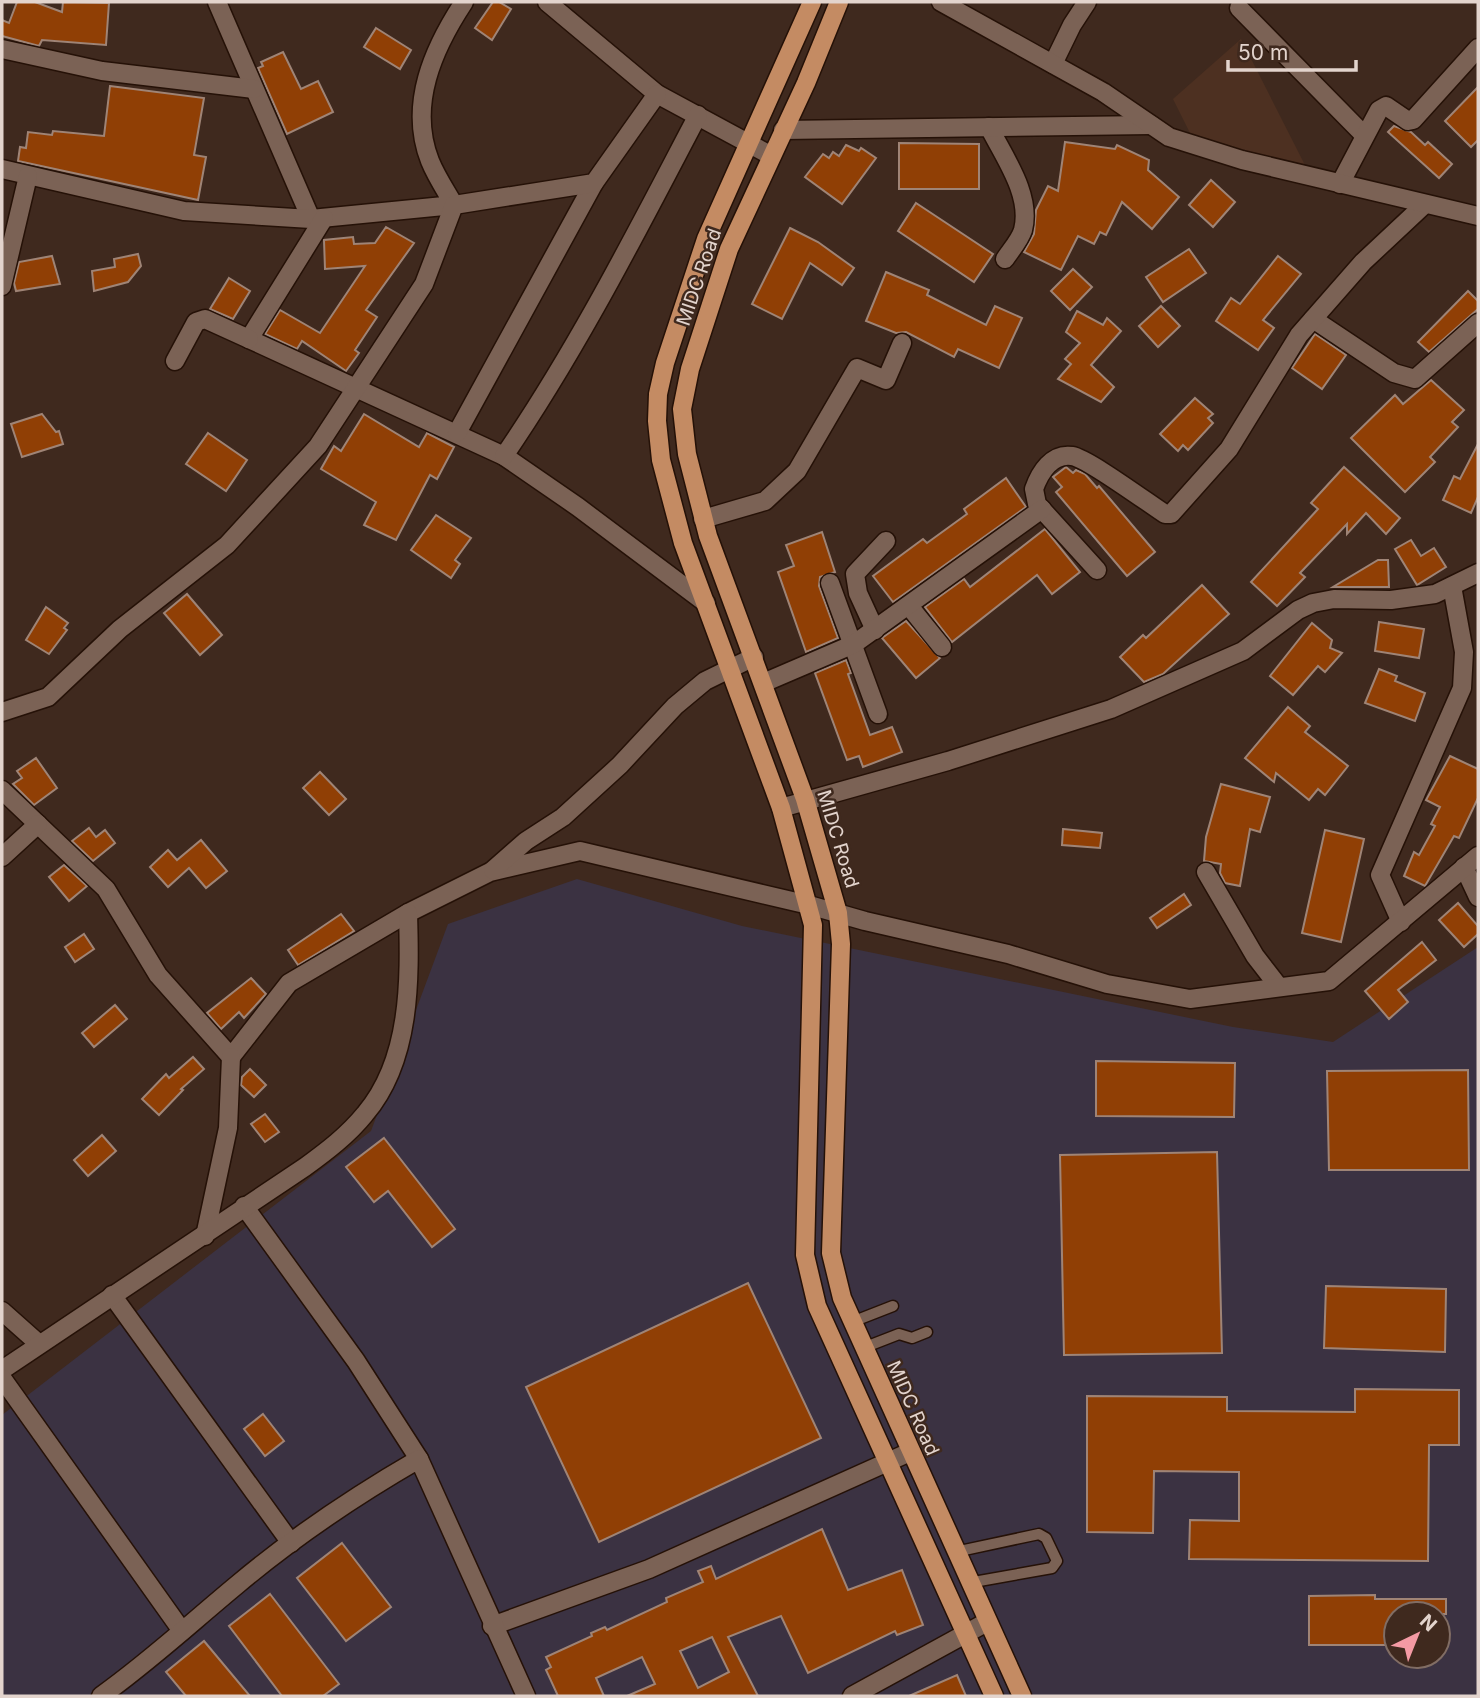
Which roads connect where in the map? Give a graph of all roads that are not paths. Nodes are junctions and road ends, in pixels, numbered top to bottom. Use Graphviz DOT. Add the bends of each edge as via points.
graph roads {
  1 [pos="217,2"];
  2 [pos="464,2"];
  3 [pos="547,2"];
  4 [pos="812,2"];
  5 [pos="839,2"];
  6 [pos="941,2"];
  7 [pos="1087,2"];
  8 [pos="1239,8"];
  9 [pos="1478,48"];
  10 [pos="2,49"];
  11 [pos="1053,64"];
  12 [pos="254,89"];
  13 [pos="657,94"];
  14 [pos="698,115"];
  15 [pos="1151,125"];
  16 [pos="989,127"];
  17 [pos="783,130"];
  18 [pos="1364,135"];
  19 [pos="748,143"];
  20 [pos="770,155"];
  21 [pos="2,169"];
  22 [pos="28,176"];
  23 [pos="594,183"];
  24 [pos="1340,184"];
  25 [pos="1425,204"];
  26 [pos="454,205"];
  27 [pos="1478,216"];
  28 [pos="317,218"];
  29 [pos="1005,259"];
  30 [pos="2,286"];
  31 [pos="1313,319"];
  32 [pos="1478,323"];
  33 [pos="249,339"];
  34 [pos="902,343"];
  35 [pos="176,360"];
  36 [pos="356,388"];
  37 [pos="457,433"];
  38 [pos="504,456"];
  39 [pos="1042,509"];
  40 [pos="704,519"];
  41 [pos="886,541"];
  42 [pos="1097,570"];
  43 [pos="1478,573"];
  44 [pos="830,583"];
  45 [pos="1452,586"];
  46 [pos="706,604"];
  47 [pos="909,606"];
  48 [pos="876,629"];
  49 [pos="854,644"];
  50 [pos="942,646"];
  51 [pos="754,657"];
  52 [pos="731,668"];
  53 [pos="763,683"];
  54 [pos="2,712"];
  55 [pos="878,714"];
  56 [pos="2,790"];
  57 [pos="805,799"];
  58 [pos="781,808"];
  59 [pos="38,824"];
  60 [pos="1478,856"];
  61 [pos="2,857"];
  62 [pos="1464,867"];
  63 [pos="490,872"];
  64 [pos="1206,872"];
  65 [pos="1478,897"];
  66 [pos="809,905"];
  67 [pos="408,913"];
  68 [pos="838,913"];
  69 [pos="1401,922"];
  70 [pos="1279,987"];
  71 [pos="231,1057"];
  72 [pos="810,1066"];
  73 [pos="835,1067"];
  74 [pos="244,1206"];
  75 [pos="205,1236"];
  76 [pos="112,1296"];
  77 [pos="892,1306"];
  78 [pos="2,1311"];
  79 [pos="852,1322"];
  80 [pos="927,1332"];
  81 [pos="38,1343"];
  82 [pos="863,1348"];
  83 [pos="2,1370"];
  84 [pos="2,1378"];
  85 [pos="910,1452"];
  86 [pos="418,1459"];
  87 [pos="887,1462"];
  88 [pos="291,1543"];
  89 [pos="954,1552"];
  90 [pos="968,1583"];
  91 [pos="987,1622"];
  92 [pos="492,1626"];
  93 [pos="182,1631"];
  94 [pos="965,1635"];
  95 [pos="101,1696"];
  96 [pos="526,1696"];
  97 [pos="852,1696"];
  98 [pos="994,1696"];
  99 [pos="1022,1696"];
  1 -- 12 [label="street"];
  2 -- 26 [label="street" via="429,69 419,115 430,161"];
  3 -- 13 [label="street"];
  4 -- 19 [label="main road, MIDC Road"];
  5 -- 17 [label="main road, MIDC Road"];
  6 -- 11 [label="street"];
  7 -- 11 [label="street"];
  8 -- 18 [label="street"];
  9 -- 18 [label="street" via="1413,120 1382,107"];
  10 -- 12 [label="street" via="102,71"];
  11 -- 15 [label="street"];
  12 -- 28 [label="street"];
  13 -- 14 [label="street"];
  13 -- 23 [label="street"];
  14 -- 19 [label="street"];
  14 -- 38 [label="street" via="584,331"];
  15 -- 16 [label="street"];
  15 -- 24 [label="street" via="1169,137 1242,160"];
  16 -- 17 [label="street"];
  16 -- 29 [label="street" via="1018,184 1023,208 1023,231"];
  17 -- 20 [label="main road, MIDC Road"];
  18 -- 24 [label="street"];
  19 -- 20 [label="street"];
  19 -- 46 [label="main road, MIDC Road" via="706,239 658,394 661,460 683,544"];
  20 -- 40 [label="main road, MIDC Road" via="729,248 690,369 682,409 687,454"];
  21 -- 22 [label="street"];
  22 -- 28 [label="street" via="184,211"];
  22 -- 30 [label="street"];
  23 -- 26 [label="street"];
  23 -- 37 [label="street"];
  24 -- 25 [label="street"];
  25 -- 27 [label="street"];
  25 -- 31 [label="street" via="1363,262"];
  26 -- 28 [label="street"];
  26 -- 36 [label="street" via="424,284"];
  28 -- 33 [label="street"];
  31 -- 32 [label="street" via="1394,373 1415,379"];
  31 -- 39 [label="street" via="1292,345 1229,449 1171,514 1073,456 1055,459 1041,472 1034,496"];
  33 -- 35 [label="street" via="205,319 196,322"];
  33 -- 36 [label="street"];
  34 -- 40 [label="street" via="886,380 857,368 797,471 765,500"];
  36 -- 37 [label="street"];
  36 -- 54 [label="street" via="318,446 227,545 120,629 48,697"];
  37 -- 38 [label="street"];
  38 -- 46 [label="street"];
  39 -- 42 [label="street"];
  39 -- 47 [label="street"];
  40 -- 51 [label="main road, MIDC Road"];
  41 -- 48 [label="street" via="856,574 858,593"];
  43 -- 45 [label="street"];
  44 -- 49 [label="street"];
  45 -- 57 [label="street" via="1435,594 1391,600 1313,603 1243,651 1111,709 948,761"];
  45 -- 69 [label="street" via="1464,652 1462,688 1380,875"];
  46 -- 52 [label="main road, MIDC Road"];
  47 -- 48 [label="street"];
  47 -- 50 [label="street"];
  48 -- 49 [label="street"];
  49 -- 53 [label="street"];
  49 -- 55 [label="street"];
  51 -- 52 [label="street"];
  51 -- 53 [label="main road, MIDC Road"];
  52 -- 58 [label="main road, MIDC Road"];
  52 -- 63 [label="street" via="705,681 563,817"];
  53 -- 57 [label="main road, MIDC Road"];
  56 -- 59 [label="street"];
  57 -- 58 [label="street"];
  57 -- 68 [label="main road, MIDC Road"];
  58 -- 66 [label="main road, MIDC Road"];
  59 -- 61 [label="street"];
  59 -- 71 [label="street" via="106,889 158,975"];
  60 -- 62 [label="street"];
  62 -- 65 [label="street"];
  62 -- 69 [label="street"];
  63 -- 66 [label="street" via="580,851"];
  63 -- 67 [label="street"];
  64 -- 70 [label="street" via="1255,956"];
  66 -- 68 [label="street"];
  66 -- 72 [label="main road, MIDC Road" via="813,925"];
  67 -- 71 [label="street" via="289,983"];
  67 -- 74 [label="street" via="406,1013 397,1053 383,1085 367,1112 342,1139"];
  68 -- 70 [label="street" via="1008,954 1107,984 1190,999"];
  68 -- 73 [label="main road, MIDC Road" via="841,944"];
  69 -- 70 [label="street" via="1329,981"];
  71 -- 75 [label="street" via="228,1128"];
  72 -- 73 [label="main road"];
  72 -- 87 [label="main road, MIDC Road" via="805,1255 817,1306"];
  73 -- 79 [label="main road, MIDC Road" via="831,1253"];
  74 -- 75 [label="street"];
  74 -- 86 [label="street" via="356,1361"];
  75 -- 76 [label="street"];
  76 -- 81 [label="street"];
  76 -- 88 [label="street"];
  77 -- 79 [label="lane"];
  78 -- 81 [label="street"];
  79 -- 82 [label="main road, MIDC Road"];
  80 -- 82 [label="lane" via="912,1338 899,1334"];
  81 -- 83 [label="street"];
  82 -- 85 [label="main road, MIDC Road"];
  84 -- 93 [label="street"];
  85 -- 87 [label="street"];
  85 -- 89 [label="main road, MIDC Road"];
  86 -- 88 [label="street" via="347,1500"];
  86 -- 92 [label="street"];
  87 -- 92 [label="street" via="649,1569"];
  87 -- 94 [label="main road, MIDC Road"];
  88 -- 93 [label="street"];
  89 -- 90 [label="main road, MIDC Road"];
  89 -- 90 [label="lane" via="1039,1534 1046,1538 1057,1561 1052,1568"];
  90 -- 91 [label="main road, MIDC Road"];
  91 -- 94 [label="street"];
  91 -- 99 [label="main road, MIDC Road"];
  92 -- 96 [label="street"];
  93 -- 95 [label="street"];
  94 -- 97 [label="street"];
  94 -- 98 [label="main road, MIDC Road"];
}
